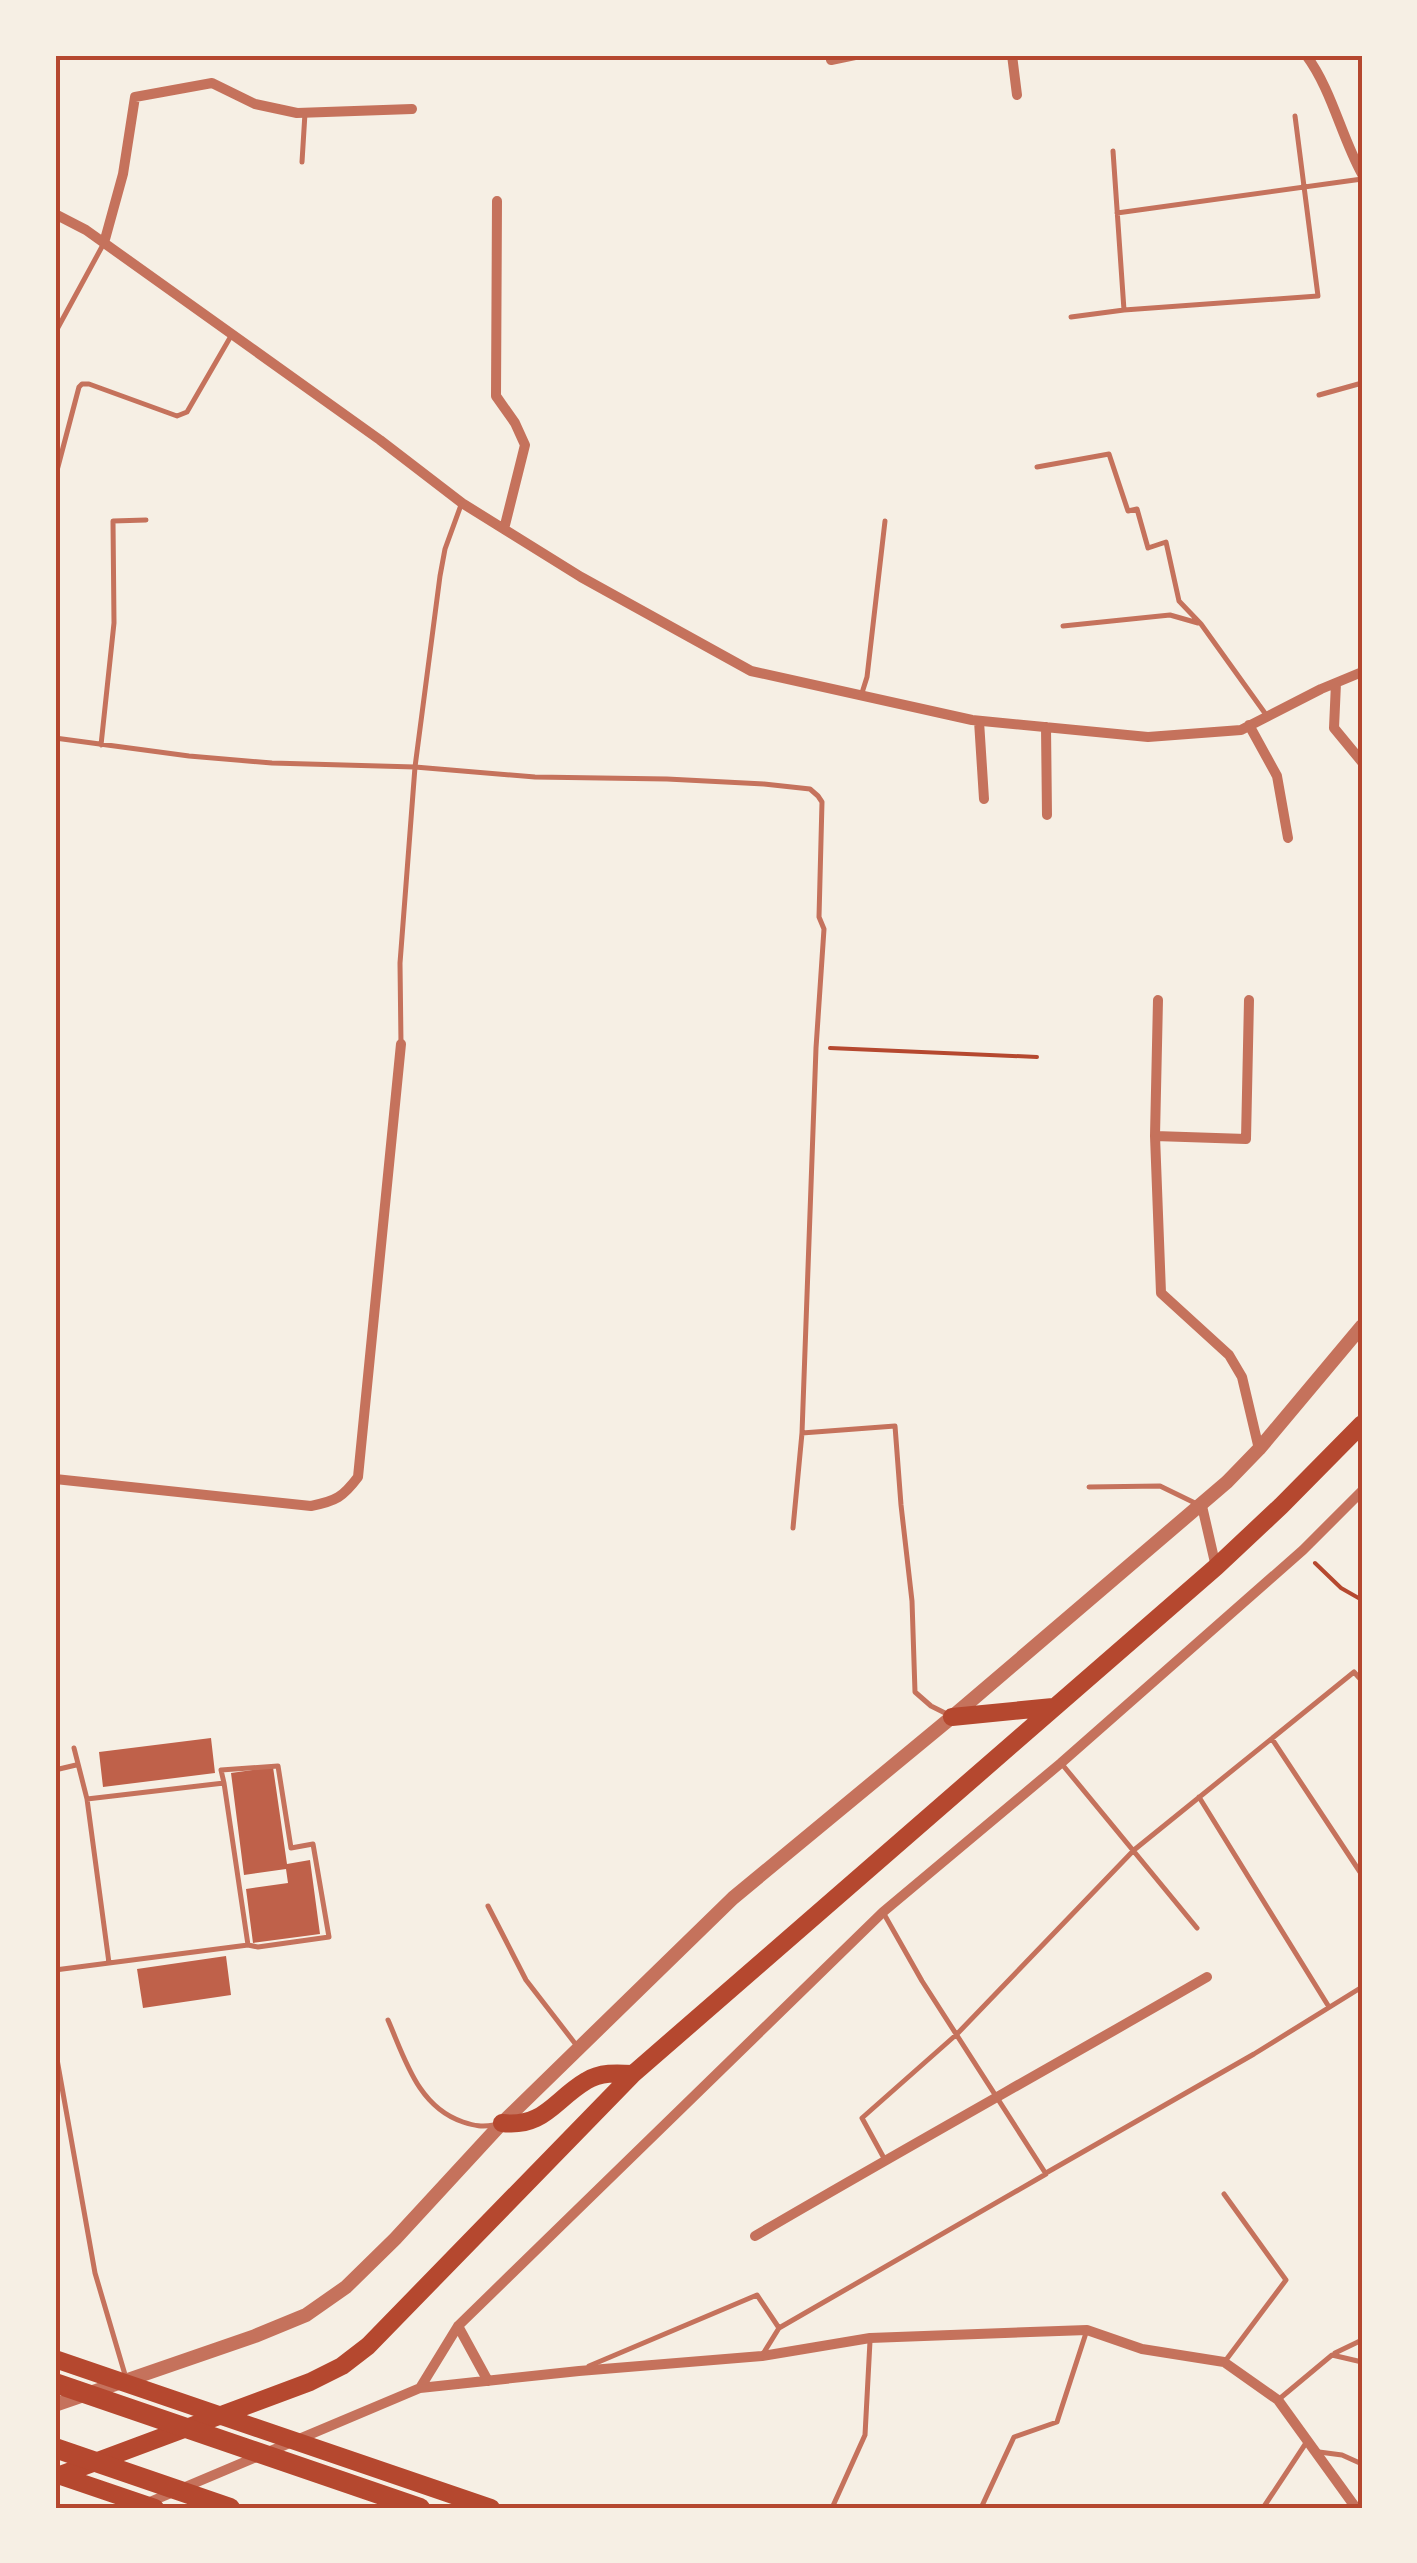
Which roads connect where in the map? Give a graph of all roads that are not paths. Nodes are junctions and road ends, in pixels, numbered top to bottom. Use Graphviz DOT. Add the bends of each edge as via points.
graph roads {
  1 [pos="855,55"];
  2 [pos="1012,55"];
  3 [pos="1306,55"];
  4 [pos="831,60"];
  5 [pos="1017,95"];
  6 [pos="412,109"];
  7 [pos="305,114"];
  8 [pos="1294,116"];
  9 [pos="1362,146"];
  10 [pos="1348,150"];
  11 [pos="1113,152"];
  12 [pos="302,162"];
  13 [pos="1362,176"];
  14 [pos="1305,186"];
  15 [pos="496,201"];
  16 [pos="1117,212"];
  17 [pos="55,214"];
  18 [pos="104,243"];
  19 [pos="1124,310"];
  20 [pos="1071,318"];
  21 [pos="55,334"];
  22 [pos="231,336"];
  23 [pos="1362,383"];
  24 [pos="1319,395"];
  25 [pos="1036,467"];
  26 [pos="55,478"];
  27 [pos="462,502"];
  28 [pos="146,520"];
  29 [pos="885,521"];
  30 [pos="504,529"];
  31 [pos="1201,624"];
  32 [pos="1063,626"];
  33 [pos="1362,672"];
  34 [pos="1336,683"];
  35 [pos="860,696"];
  36 [pos="1267,716"];
  37 [pos="980,721"];
  38 [pos="1250,725"];
  39 [pos="1046,727"];
  40 [pos="55,738"];
  41 [pos="101,745"];
  42 [pos="1362,762"];
  43 [pos="415,767"];
  44 [pos="984,799"];
  45 [pos="1047,815"];
  46 [pos="1288,838"];
  47 [pos="1158,1000"];
  48 [pos="1249,1000"];
  49 [pos="401,1044"];
  50 [pos="1155,1136"];
  51 [pos="1362,1326"];
  52 [pos="1362,1424"];
  53 [pos="802,1433"];
  54 [pos="1259,1448"];
  55 [pos="55,1479"];
  56 [pos="1089,1487"];
  57 [pos="1362,1491"];
  58 [pos="1202,1506"];
  59 [pos="794,1528"];
  60 [pos="1216,1567"];
  61 [pos="1362,1682"];
  62 [pos="1054,1706"];
  63 [pos="952,1717"];
  64 [pos="1272,1738"];
  65 [pos="74,1748"];
  66 [pos="1061,1763"];
  67 [pos="77,1764"];
  68 [pos="55,1770"];
  69 [pos="224,1783"];
  70 [pos="1199,1797"];
  71 [pos="87,1799"];
  72 [pos="1134,1850"];
  73 [pos="1362,1875"];
  74 [pos="488,1906"];
  75 [pos="883,1912"];
  76 [pos="1197,1928"];
  77 [pos="248,1945"];
  78 [pos="110,1963"];
  79 [pos="55,1970"];
  80 [pos="1207,1977"];
  81 [pos="1362,1986"];
  82 [pos="1329,2007"];
  83 [pos="388,2020"];
  84 [pos="956,2034"];
  85 [pos="55,2048"];
  86 [pos="578,2048"];
  87 [pos="633,2074"];
  88 [pos="998,2098"];
  89 [pos="502,2123"];
  90 [pos="884,2160"];
  91 [pos="1046,2174"];
  92 [pos="1224,2194"];
  93 [pos="755,2236"];
  94 [pos="458,2326"];
  95 [pos="779,2328"];
  96 [pos="1088,2330"];
  97 [pos="870,2338"];
  98 [pos="1362,2340"];
  99 [pos="1332,2355"];
  100 [pos="762,2356"];
  101 [pos="55,2359"];
  102 [pos="1224,2362"];
  103 [pos="1362,2362"];
  104 [pos="579,2371"];
  105 [pos="128,2380"];
  106 [pos="488,2381"];
  107 [pos="55,2383"];
  108 [pos="420,2388"];
  109 [pos="1278,2400"];
  110 [pos="55,2405"];
  111 [pos="1307,2440"];
  112 [pos="55,2448"];
  113 [pos="1316,2452"];
  114 [pos="1362,2464"];
  115 [pos="55,2475"];
  116 [pos="136,2508"];
  117 [pos="155,2508"];
  118 [pos="230,2508"];
  119 [pos="420,2508"];
  120 [pos="491,2508"];
  121 [pos="832,2508"];
  122 [pos="981,2508"];
  123 [pos="1263,2508"];
  124 [pos="1356,2508"];
  1 -- 4 [label="street"];
  2 -- 5 [label="street"];
  3 -- 10 [label="street"];
  6 -- 7 [label="street"];
  7 -- 12 [label="lane"];
  7 -- 18 [label="street" via="255,104 212,83 136,97"];
  8 -- 14 [label="lane"];
  9 -- 10 [label="lane"];
  10 -- 13 [label="street"];
  11 -- 16 [label="lane"];
  13 -- 14 [label="lane"];
  14 -- 16 [label="lane"];
  14 -- 19 [label="lane" via="1318,296"];
  15 -- 30 [label="street" via="496,396 525,445"];
  16 -- 19 [label="lane"];
  17 -- 18 [label="street"];
  18 -- 21 [label="lane"];
  18 -- 22 [label="street"];
  19 -- 20 [label="lane"];
  22 -- 26 [label="lane" via="187,412 177,416 90,384 78,387"];
  22 -- 27 [label="street"];
  23 -- 24 [label="lane"];
  25 -- 31 [label="lane" via="1109,454 1148,548 1166,542 1179,600"];
  27 -- 30 [label="street"];
  27 -- 43 [label="lane" via="440,576"];
  28 -- 41 [label="lane" via="113,520 114,623"];
  29 -- 35 [label="lane"];
  30 -- 35 [label="street" via="751,671"];
  31 -- 32 [label="lane" via="1170,615"];
  31 -- 36 [label="lane"];
  33 -- 34 [label="street"];
  34 -- 36 [label="street"];
  34 -- 42 [label="street" via="1334,728"];
  35 -- 37 [label="street"];
  36 -- 38 [label="street"];
  37 -- 39 [label="street"];
  37 -- 44 [label="street"];
  38 -- 39 [label="street" via="1148,737"];
  38 -- 46 [label="street" via="1277,776"];
  39 -- 45 [label="street"];
  40 -- 41 [label="lane"];
  41 -- 43 [label="lane" via="272,763"];
  43 -- 49 [label="lane" via="400,963"];
  43 -- 53 [label="lane" via="810,789 822,802 824,930"];
  47 -- 50 [label="street"];
  48 -- 50 [label="street" via="1246,1139"];
  49 -- 55 [label="street" via="358,1476 349,1489 311,1506"];
  50 -- 54 [label="street" via="1162,1294 1228,1355 1242,1377"];
  51 -- 54 [label="street"];
  52 -- 60 [label="main road"];
  53 -- 59 [label="lane"];
  53 -- 63 [label="lane" via="895,1426 915,1692"];
  54 -- 58 [label="street"];
  56 -- 58 [label="lane" via="1160,1486"];
  57 -- 66 [label="street"];
  58 -- 60 [label="street"];
  58 -- 63 [label="street"];
  60 -- 62 [label="main road"];
  61 -- 64 [label="lane" via="1354,1672"];
  62 -- 63 [label="main road"];
  62 -- 87 [label="main road"];
  63 -- 86 [label="street" via="733,1898"];
  64 -- 70 [label="lane"];
  64 -- 73 [label="lane"];
  65 -- 67 [label="lane"];
  66 -- 72 [label="lane"];
  66 -- 75 [label="street"];
  67 -- 68 [label="lane"];
  67 -- 71 [label="lane"];
  69 -- 71 [label="lane"];
  69 -- 77 [label="lane"];
  69 -- 77 [label="lane" via="221,1770 278,1766 291,1848 313,1844 329,1937"];
  70 -- 72 [label="lane"];
  70 -- 82 [label="lane"];
  71 -- 78 [label="lane"];
  72 -- 76 [label="lane"];
  72 -- 84 [label="lane"];
  74 -- 86 [label="lane" via="526,1980"];
  75 -- 84 [label="lane"];
  75 -- 94 [label="street"];
  77 -- 78 [label="lane"];
  78 -- 79 [label="lane"];
  80 -- 88 [label="street"];
  81 -- 82 [label="lane"];
  82 -- 91 [label="lane"];
  83 -- 89 [label="lane" via="416,2084 436,2109 482,2128"];
  84 -- 88 [label="lane"];
  84 -- 90 [label="lane" via="862,2118"];
  85 -- 105 [label="lane" via="95,2273"];
  86 -- 89 [label="street"];
  87 -- 89 [label="main road" via="588,2079 534,2120"];
  87 -- 115 [label="main road" via="342,2366"];
  88 -- 90 [label="street"];
  88 -- 91 [label="lane"];
  89 -- 105 [label="street" via="395,2240 319,2306"];
  90 -- 93 [label="street"];
  91 -- 95 [label="lane"];
  92 -- 102 [label="lane" via="1286,2280"];
  94 -- 106 [label="street"];
  94 -- 108 [label="street"];
  95 -- 100 [label="lane"];
  95 -- 104 [label="lane" via="756,2294"];
  96 -- 97 [label="street"];
  96 -- 102 [label="street" via="1142,2349"];
  96 -- 122 [label="lane" via="1057,2422 1014,2437"];
  97 -- 100 [label="street"];
  97 -- 121 [label="lane" via="866,2435"];
  98 -- 99 [label="lane"];
  99 -- 103 [label="lane"];
  99 -- 109 [label="lane"];
  100 -- 104 [label="street"];
  101 -- 120 [label="main road"];
  102 -- 109 [label="street"];
  104 -- 106 [label="street"];
  105 -- 110 [label="street"];
  106 -- 108 [label="street"];
  107 -- 119 [label="highway"];
  108 -- 116 [label="street"];
  109 -- 111 [label="street"];
  111 -- 113 [label="street"];
  111 -- 123 [label="lane"];
  112 -- 118 [label="highway"];
  113 -- 114 [label="lane"];
  113 -- 124 [label="street"];
  115 -- 117 [label="main road"];
}
